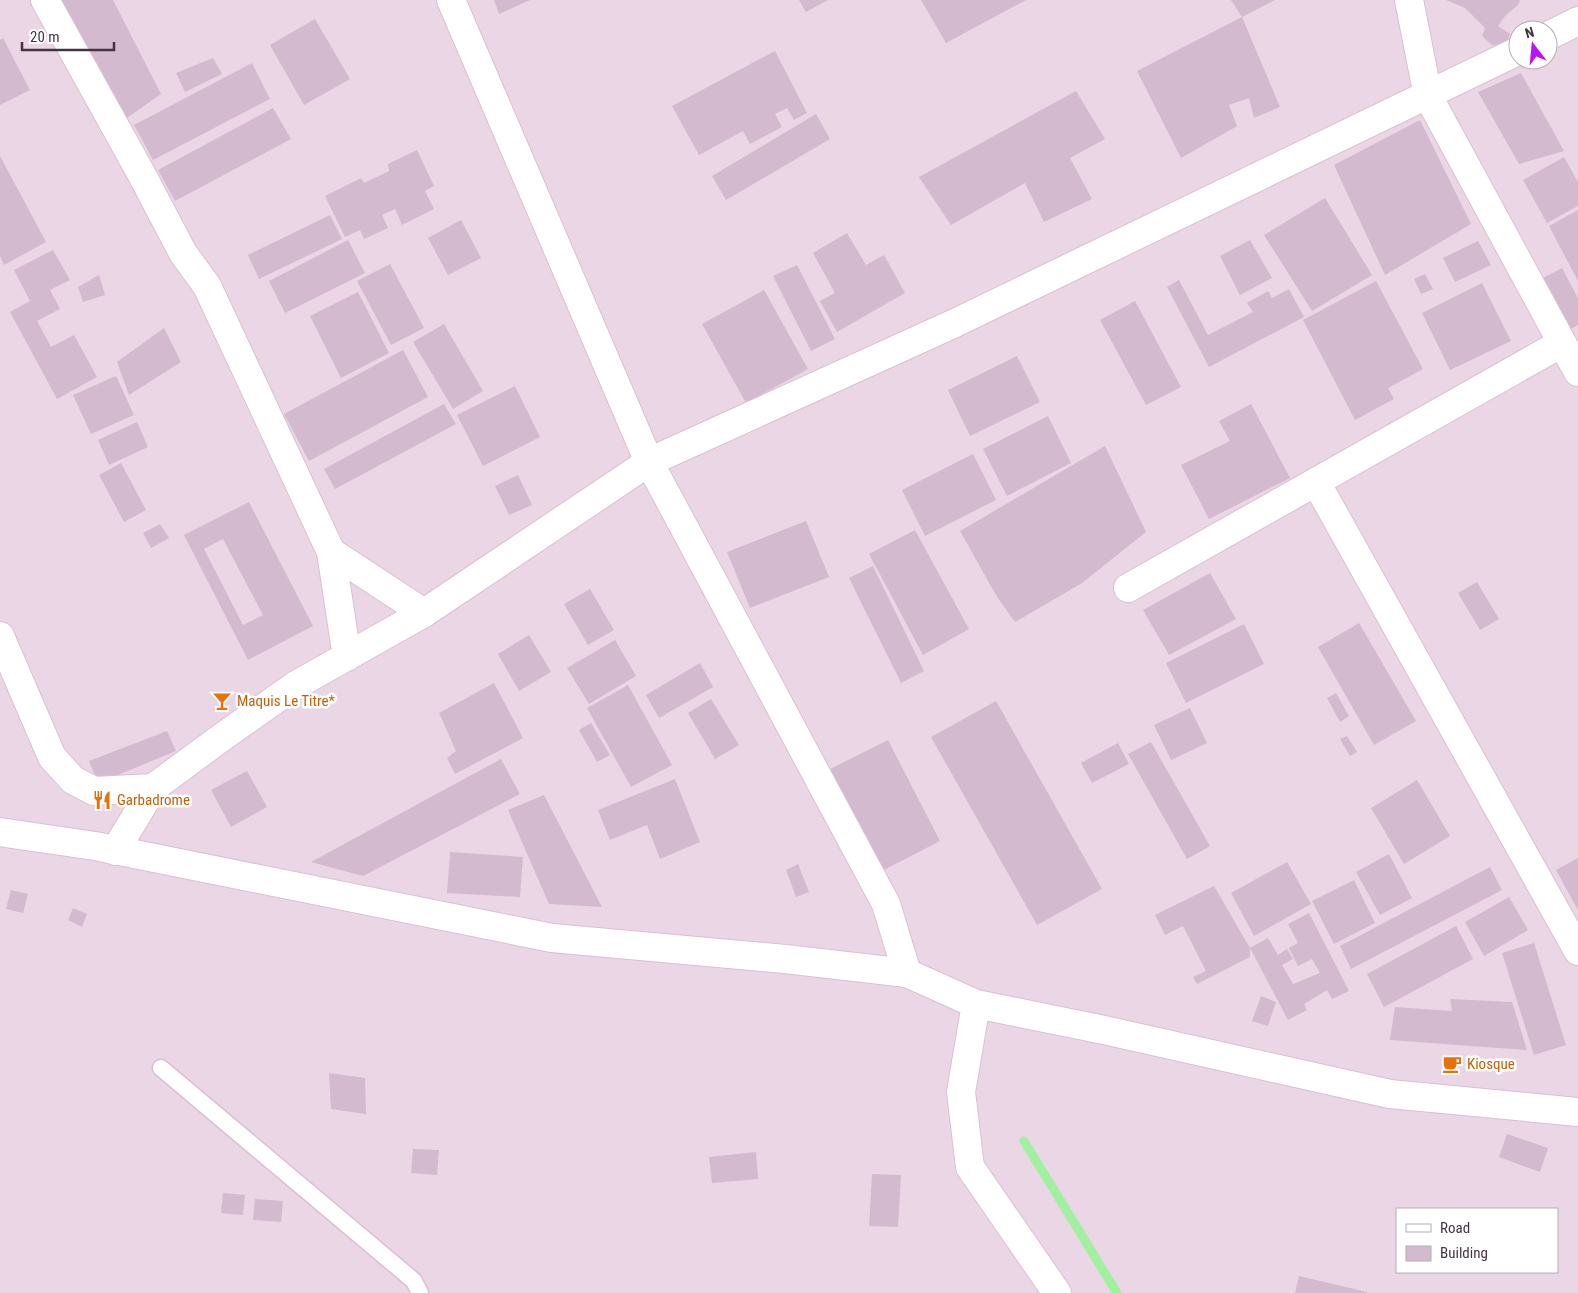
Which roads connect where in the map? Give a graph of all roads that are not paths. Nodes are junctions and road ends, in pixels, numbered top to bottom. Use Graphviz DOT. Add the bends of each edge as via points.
graph roads {
  1 [pos="45,0"];
  2 [pos="450,0"];
  3 [pos="1409,0"];
  4 [pos="1578,21"];
  5 [pos="1558,31"];
  6 [pos="1508,56"];
  7 [pos="1428,96"];
  8 [pos="1562,343"];
  9 [pos="1578,372"];
  10 [pos="649,462"];
  11 [pos="1316,482"];
  12 [pos="331,552"];
  13 [pos="1128,588"];
  14 [pos="424,613"];
  15 [pos="0,636"];
  16 [pos="347,657"];
  17 [pos="153,788"];
  18 [pos="0,832"];
  19 [pos="115,851"];
  20 [pos="1578,951"];
  21 [pos="907,974"];
  22 [pos="976,1004"];
  23 [pos="161,1068"];
  24 [pos="1578,1112"];
  25 [pos="420,1293"];
  26 [pos="1057,1293"];
  1 -- 12 [label="street" via="183,253 207,286"];
  2 -- 10 [label="street"];
  3 -- 7 [label="street"];
  4 -- 5 [label="street"];
  6 -- 7 [label="street"];
  7 -- 8 [label="street"];
  7 -- 10 [label="street" via="955,323"];
  8 -- 9 [label="street"];
  8 -- 11 [label="street"];
  10 -- 14 [label="street"];
  10 -- 21 [label="street" via="886,904"];
  11 -- 13 [label="street"];
  11 -- 20 [label="street"];
  12 -- 14 [label="street"];
  12 -- 16 [label="street"];
  14 -- 16 [label="street"];
  15 -- 17 [label="street" via="52,756 73,780 94,791"];
  16 -- 17 [label="street" via="296,685"];
  17 -- 19 [label="street"];
  18 -- 19 [label="street"];
  19 -- 21 [label="street" via="552,938 785,958"];
  21 -- 22 [label="street"];
  22 -- 24 [label="street" via="1390,1094"];
  22 -- 26 [label="street" via="961,1092 970,1166"];
  23 -- 25 [label="lane" via="414,1281"];
}
